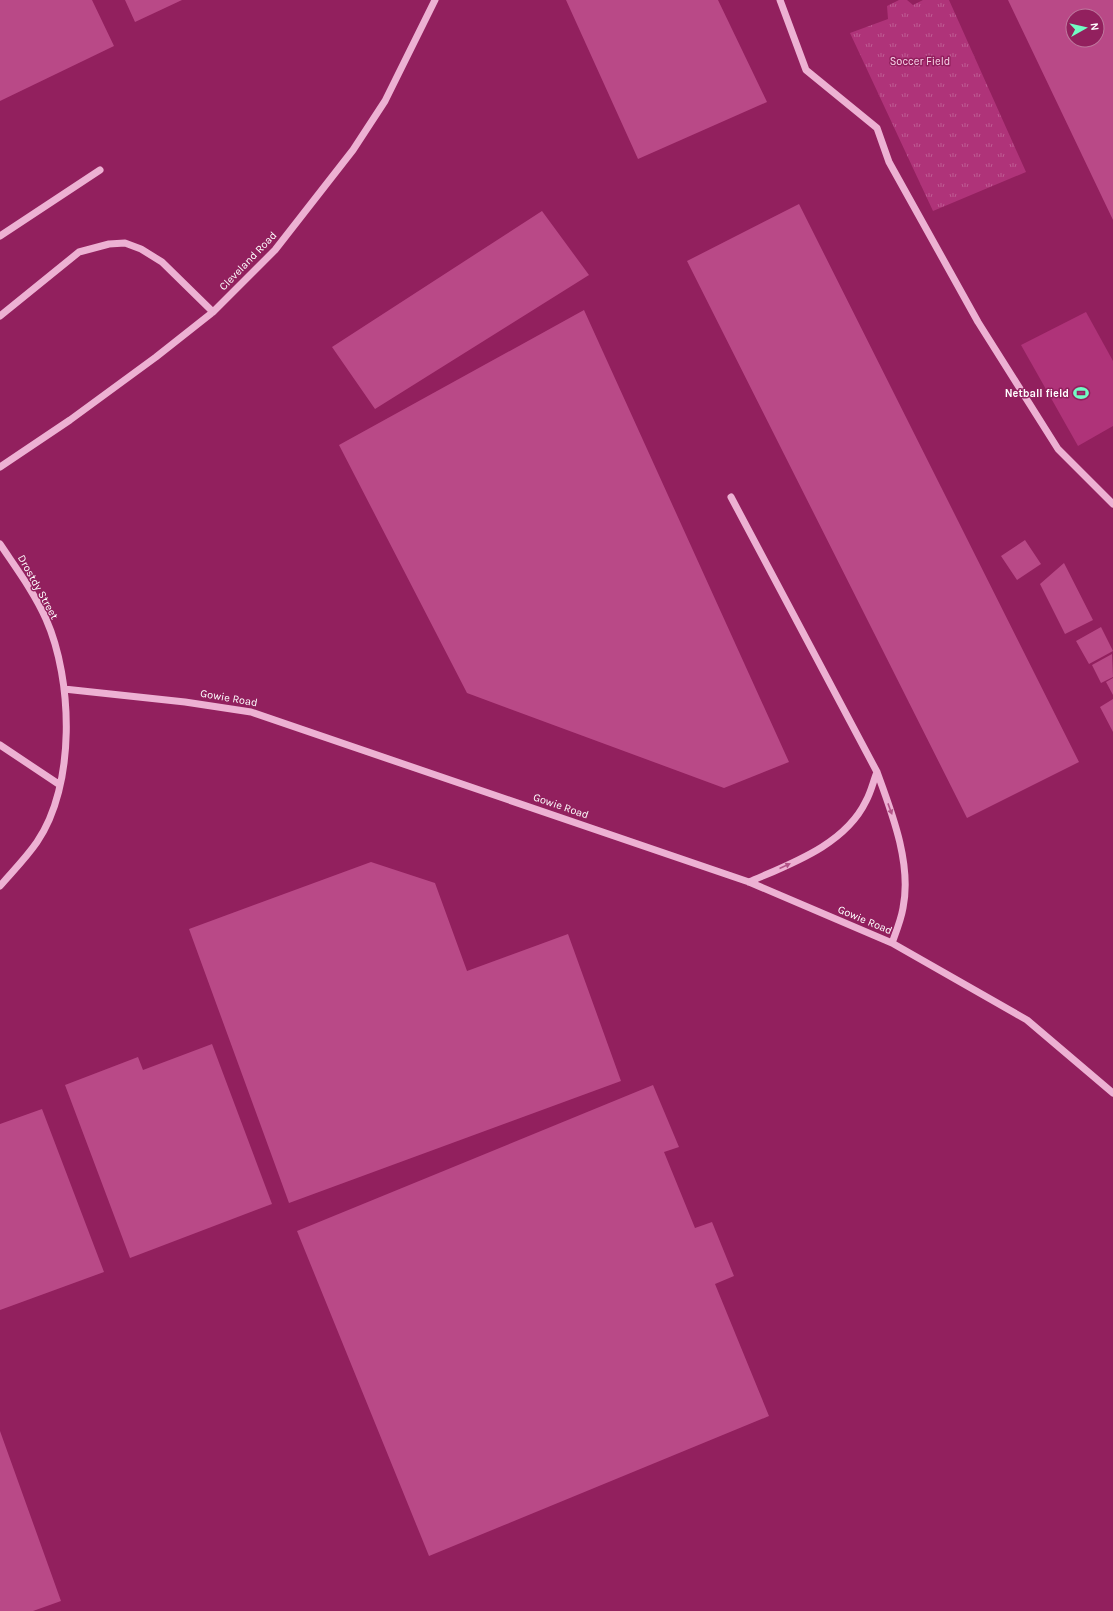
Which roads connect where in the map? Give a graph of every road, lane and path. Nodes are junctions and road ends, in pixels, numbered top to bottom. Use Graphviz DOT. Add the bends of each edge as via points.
graph roads {
  1 [pos="435,0"];
  2 [pos="780,0"];
  3 [pos="100,170"];
  4 [pos="0,236"];
  5 [pos="213,312"];
  6 [pos="0,316"];
  7 [pos="0,467"];
  8 [pos="731,497"];
  9 [pos="1113,504"];
  10 [pos="0,544"];
  11 [pos="64,689"];
  12 [pos="0,745"];
  13 [pos="877,772"];
  14 [pos="60,785"];
  15 [pos="749,882"];
  16 [pos="0,886"];
  17 [pos="892,943"];
  18 [pos="1113,1093"];
  1 -- 5 [label="street, Cleveland Road" via="385,101 353,150 275,250"];
  2 -- 9 [label="street" via="806,70 877,128 888,162 978,322 1058,449"];
  3 -- 4 [label="street"];
  5 -- 6 [label="street" via="162,262 125,243 109,244 79,252"];
  5 -- 7 [label="street, Cleveland Road" via="70,420"];
  8 -- 13 [label="street"];
  10 -- 11 [label="street, Drostdy Street" via="46,619 58,654"];
  11 -- 14 [label="street, Drostdy Street" via="67,722 64,768"];
  11 -- 15 [label="street, Gowie Road" via="251,712"];
  12 -- 14 [label="street"];
  15 -- 13 [label="street, one-way" via="788,865 836,836 852,822 866,802"];
  13 -- 17 [label="street, one-way" via="895,820 905,878 903,907"];
  14 -- 16 [label="street, Drostdy Street" via="55,806 38,841"];
  15 -- 17 [label="street, Gowie Road"];
  17 -- 18 [label="street, Gowie Road" via="1027,1020"];
}
